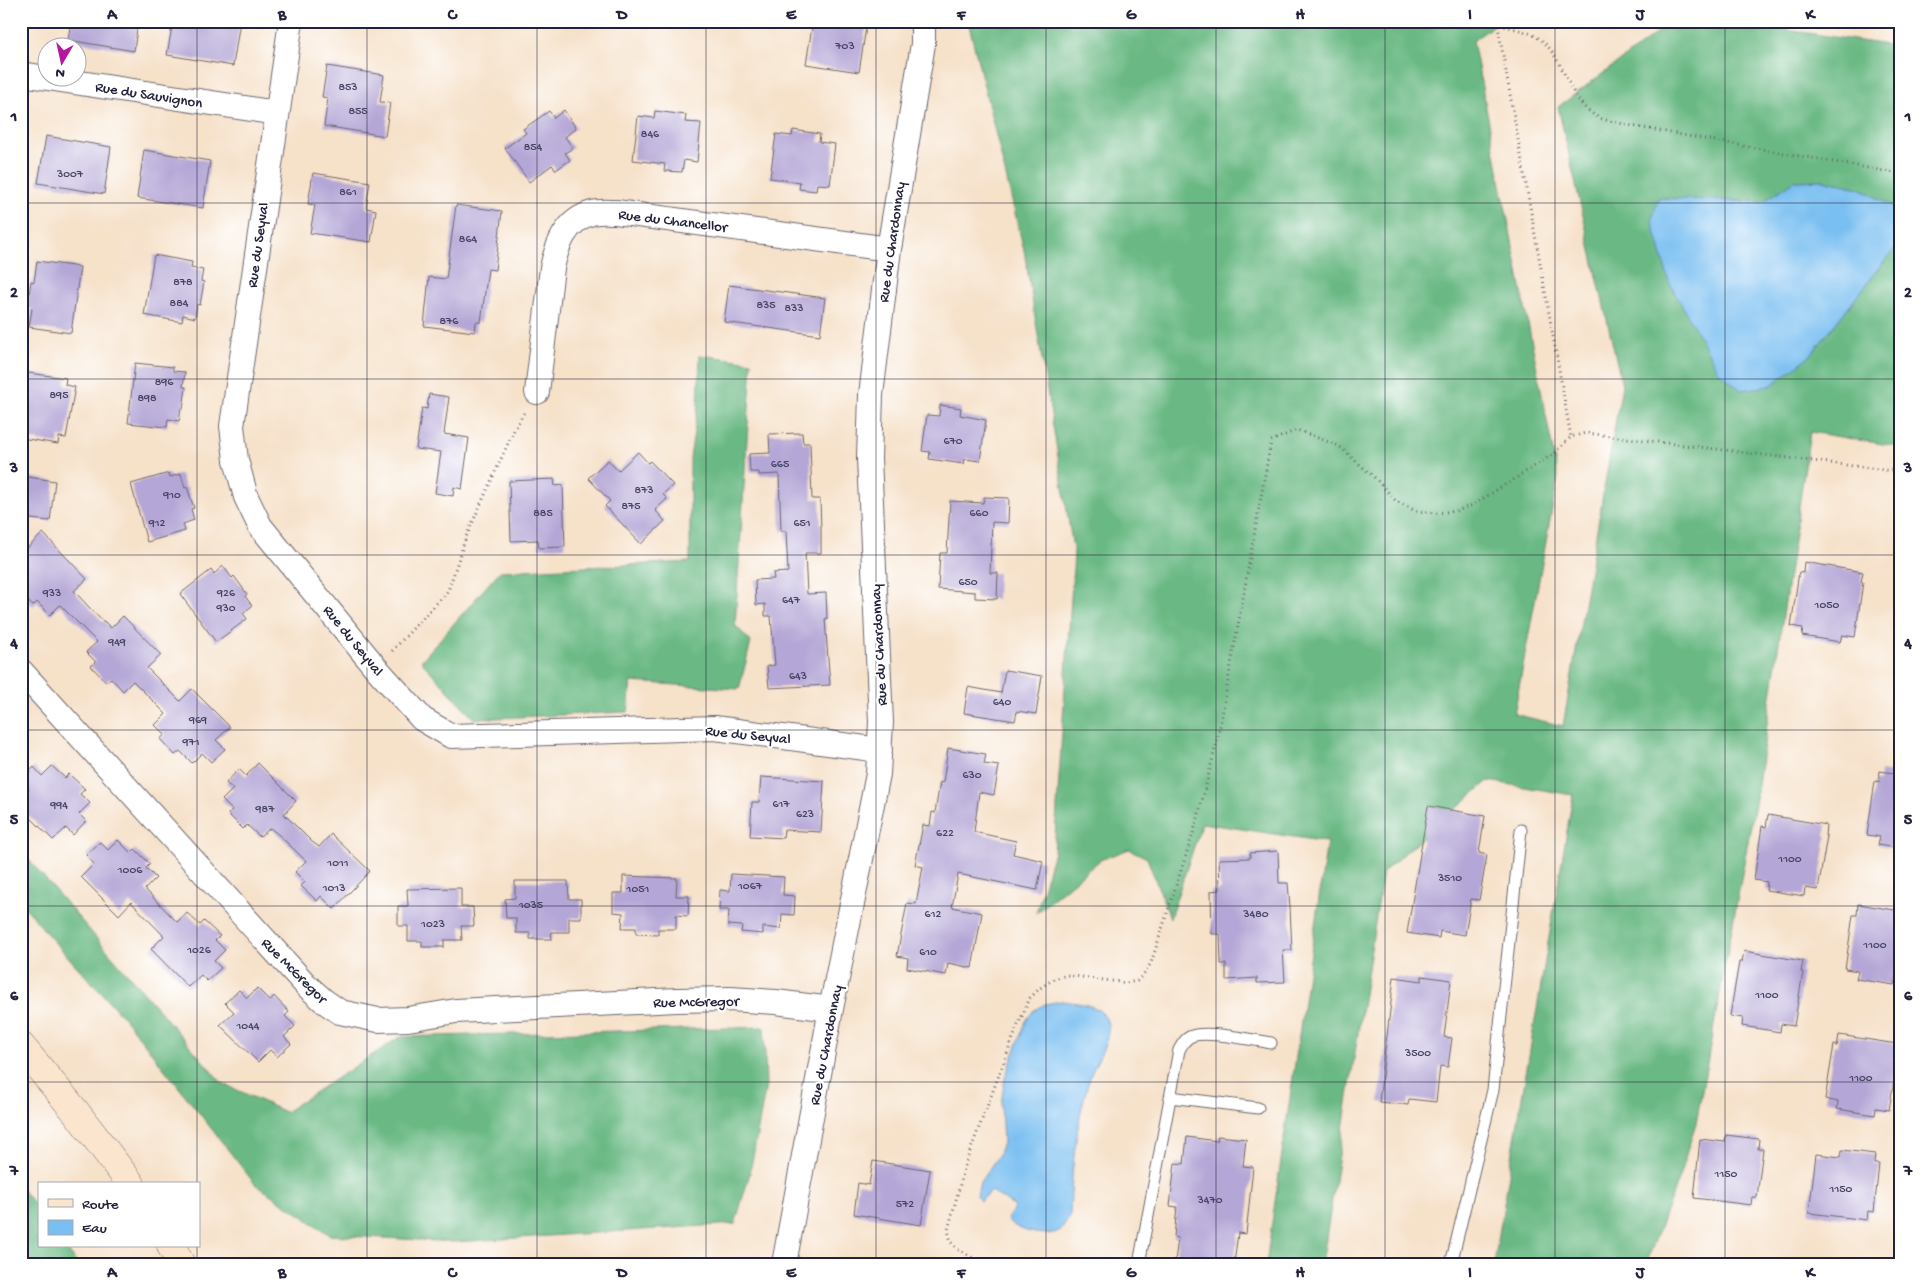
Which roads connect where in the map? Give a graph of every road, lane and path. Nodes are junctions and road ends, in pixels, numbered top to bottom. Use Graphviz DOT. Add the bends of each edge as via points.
graph roads {
  1 [pos="291,21"];
  2 [pos="924,21"];
  3 [pos="1470,21"];
  4 [pos="1497,23"];
  5 [pos="21,74"];
  6 [pos="277,113"];
  7 [pos="1901,174"];
  8 [pos="888,249"];
  9 [pos="537,392"];
  10 [pos="1571,438"];
  11 [pos="1901,470"];
  12 [pos="376,668"];
  13 [pos="21,671"];
  14 [pos="880,750"];
  15 [pos="1521,830"];
  16 [pos="831,1009"];
  17 [pos="1271,1043"];
  18 [pos="21,1046"];
  19 [pos="1170,1097"];
  20 [pos="1258,1108"];
  21 [pos="129,1182"];
  22 [pos="171,1248"];
  23 [pos="181,1264"];
  24 [pos="784,1264"];
  25 [pos="991,1264"];
  26 [pos="1139,1264"];
  27 [pos="1451,1264"];
  1 -- 6 [label="street"];
  2 -- 8 [label="street, Rue du Chardonnay" via="923,44"];
  3 -- 4 [label="path"];
  4 -- 7 [label="path" via="1536,36 1559,61 1578,102 1599,118"];
  4 -- 10 [label="path"];
  5 -- 6 [label="street, Rue du Sauvignon"];
  6 -- 12 [label="street, Rue du Seyval" via="232,426 236,460 246,497 260,526"];
  8 -- 9 [label="street, Rue du Chancellor" via="616,212 592,213 564,234 556,250"];
  8 -- 14 [label="street, Rue du Chardonnay" via="869,428"];
  9 -- 12 [label="path" via="514,430 466,537 448,591"];
  10 -- 11 [label="path" via="1586,433"];
  10 -- 25 [label="path" via="1474,505 1437,514 1416,511 1396,501 1339,446 1297,430 1271,441 1218,737 1197,821 1151,963 1137,981 1126,983 1068,975 1054,979 1030,998 966,1162 948,1230 957,1249"];
  12 -- 14 [label="street, Rue du Seyval" via="422,719 452,736 715,728"];
  13 -- 16 [label="street, Rue McGregor" via="306,985 340,1012 378,1020 408,1019 456,1011 695,1000 776,1002"];
  14 -- 16 [label="street, Rue du Chardonnay" via="873,806"];
  15 -- 27 [label="lane" via="1493,1090"];
  16 -- 24 [label="street, Rue du Chardonnay"];
  17 -- 19 [label="lane" via="1204,1034 1191,1036 1179,1050"];
  18 -- 21 [label="main road"];
  19 -- 20 [label="lane"];
  19 -- 26 [label="lane"];
  22 -- 23 [label="main road"];
}
